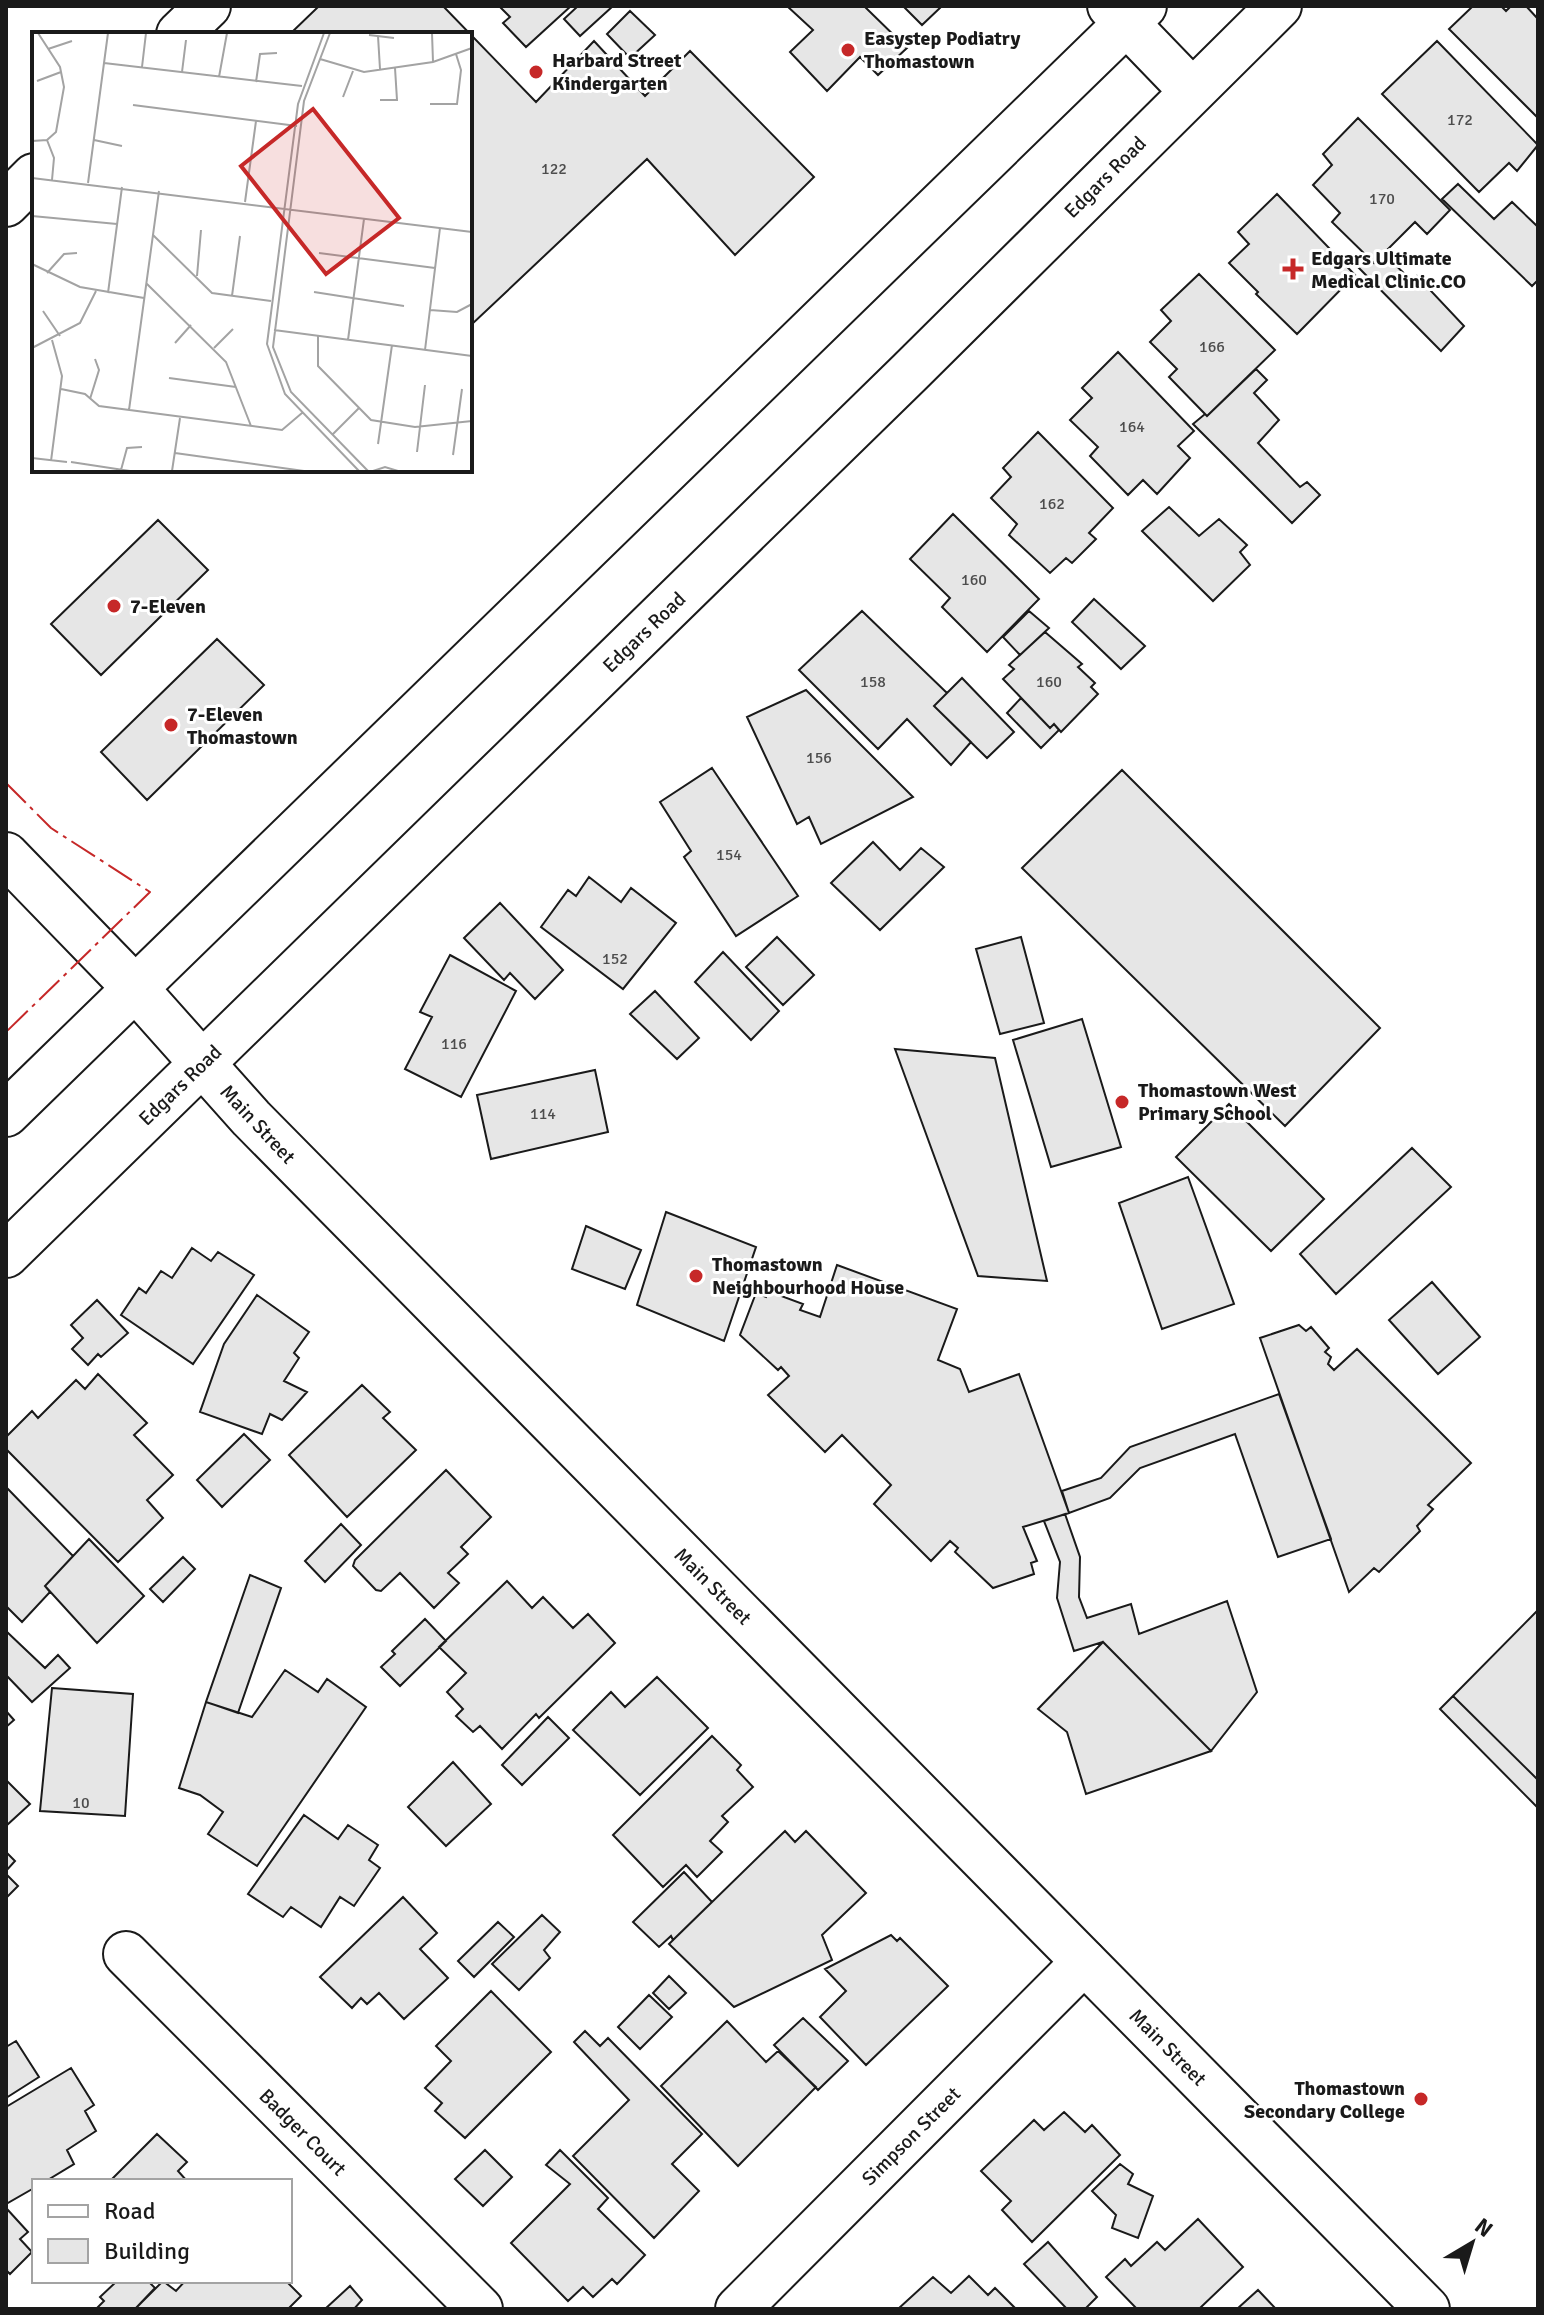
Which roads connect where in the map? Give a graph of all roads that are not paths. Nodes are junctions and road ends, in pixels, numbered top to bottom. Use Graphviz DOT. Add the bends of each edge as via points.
graph roads {
  1 [pos="208,6"];
  2 [pos="1279,6"];
  3 [pos="1127,12"];
  4 [pos="181,32"];
  5 [pos="1191,90"];
  6 [pos="32,178"];
  7 [pos="6,204"];
  8 [pos="6,855"];
  9 [pos="135,988"];
  10 [pos="203,1064"];
  11 [pos="6,1114"];
  12 [pos="6,1255"];
  13 [pos="126,1954"];
  14 [pos="1084,1962"];
  15 [pos="480,2309"];
  16 [pos="738,2309"];
  17 [pos="1427,2309"];
  1 -- 4 [label="main road"];
  2 -- 5 [label="main road, Edgars Road"];
  3 -- 5 [label="main road"];
  3 -- 9 [label="main road"];
  5 -- 10 [label="main road, Edgars Road"];
  6 -- 7 [label="main road"];
  8 -- 9 [label="main road, Main Street"];
  9 -- 10 [label="main road, Main Street"];
  9 -- 11 [label="main road"];
  10 -- 12 [label="main road, Edgars Road"];
  10 -- 14 [label="main road, Main Street"];
  13 -- 15 [label="main road, Badger Court"];
  14 -- 16 [label="main road, Simpson Street"];
  14 -- 17 [label="main road, Main Street"];
}
